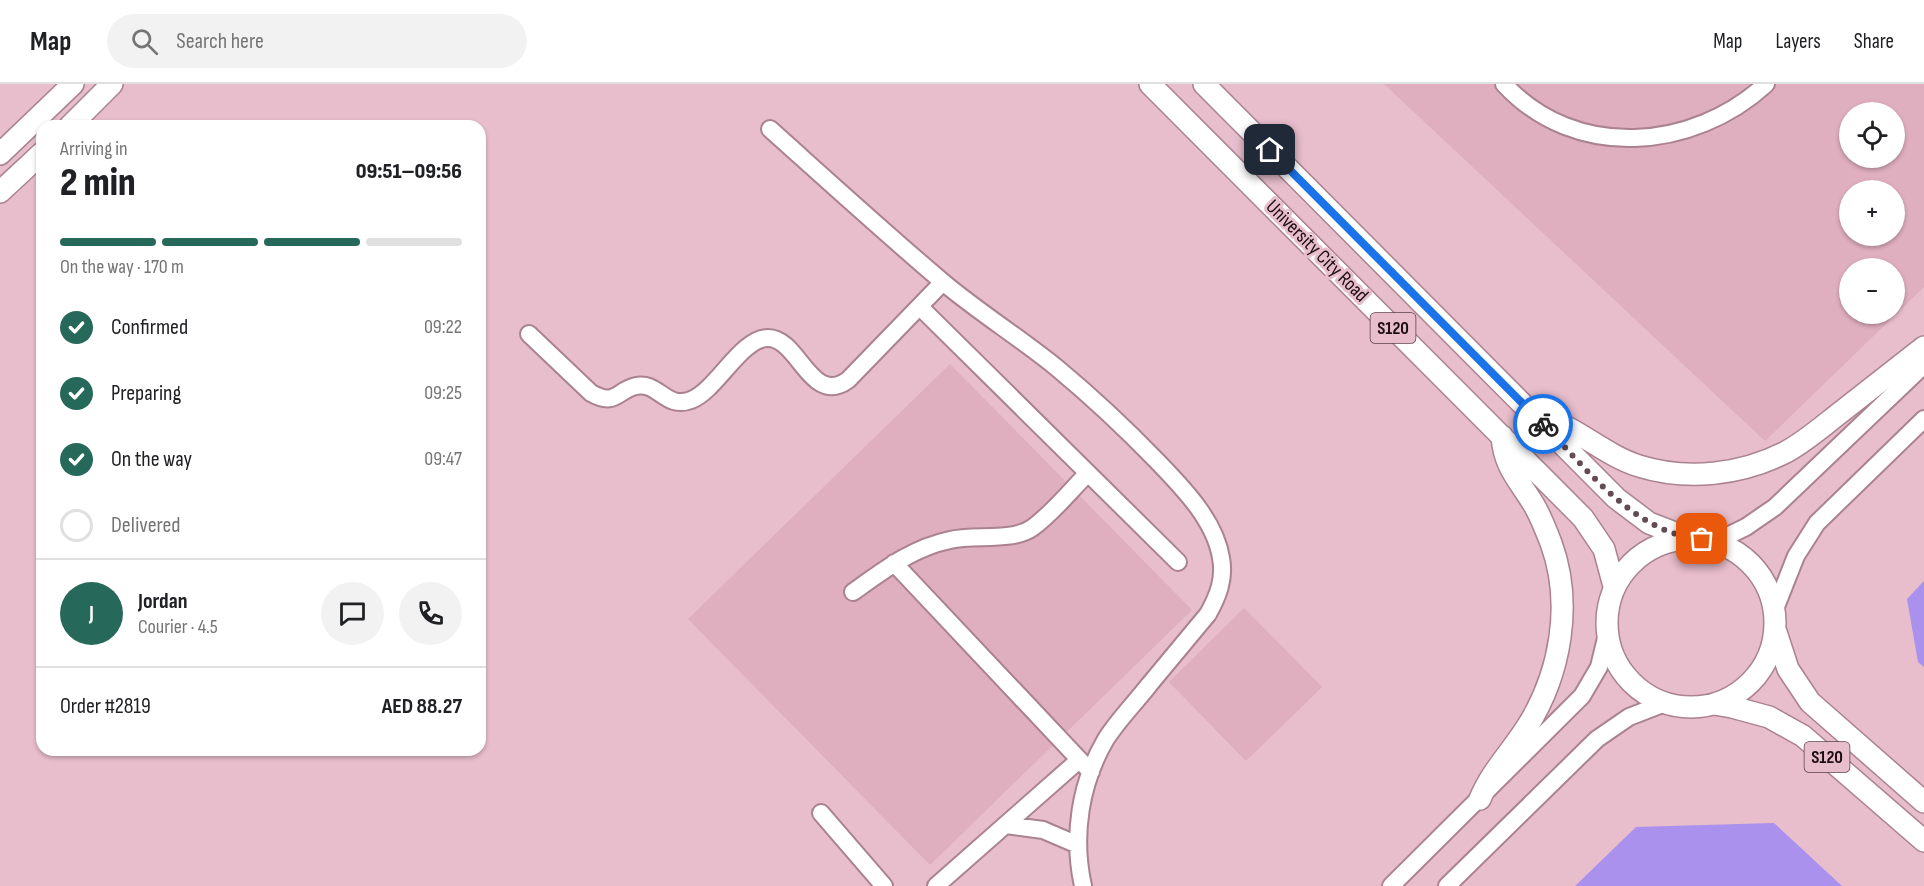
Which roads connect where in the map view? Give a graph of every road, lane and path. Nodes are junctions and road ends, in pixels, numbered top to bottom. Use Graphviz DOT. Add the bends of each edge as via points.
graph roads {
  1 [pos="73,84"];
  2 [pos="112,84"];
  3 [pos="1150,84"];
  4 [pos="1204,84"];
  5 [pos="1504,84"];
  6 [pos="1766,84"];
  7 [pos="76,120"];
  8 [pos="770,129"];
  9 [pos="0,154"];
  10 [pos="36,159"];
  11 [pos="0,192"];
  12 [pos="943,282"];
  13 [pos="920,307"];
  14 [pos="529,334"];
  15 [pos="1924,347"];
  16 [pos="1924,365"];
  17 [pos="1534,415"];
  18 [pos="1924,419"];
  19 [pos="1502,436"];
  20 [pos="1088,473"];
  21 [pos="1688,538"];
  22 [pos="1715,542"];
  23 [pos="1178,562"];
  24 [pos="894,563"];
  25 [pos="1614,586"];
  26 [pos="853,592"];
  27 [pos="1775,609"];
  28 [pos="1776,631"];
  29 [pos="1607,634"];
  30 [pos="1665,703"];
  31 [pos="1713,704"];
  32 [pos="1085,766"];
  33 [pos="1480,800"];
  34 [pos="1924,802"];
  35 [pos="821,813"];
  36 [pos="1006,825"];
  37 [pos="1924,840"];
  38 [pos="1078,845"];
  39 [pos="884,886"];
  40 [pos="936,886"];
  41 [pos="1083,886"];
  42 [pos="1391,886"];
  43 [pos="1447,886"];
  1 -- 9 [label="main road"];
  2 -- 7 [label="main road"];
  3 -- 19 [label="main road, University City Road / S120"];
  4 -- 17 [label="main road, University City Road / S120"];
  5 -- 6 [label="street" via="1557,123 1594,135 1632,139 1703,125 1744,103"];
  8 -- 12 [label="street"];
  10 -- 11 [label="main road"];
  12 -- 13 [label="street"];
  12 -- 32 [label="street" via="1057,368 1118,421 1177,482 1216,540 1222,576 1218,596 1208,614"];
  13 -- 14 [label="street" via="838,386 821,383 784,345 764,338 751,344 697,397 684,402 670,401 642,385 610,398 596,396"];
  13 -- 20 [label="street"];
  15 -- 17 [label="main road" via="1808,438 1786,452 1739,469 1689,474 1640,466 1617,458 1554,421"];
  16 -- 22 [label="street" via="1775,507"];
  17 -- 21 [label="main road, University City Road / S120" via="1626,507 1662,529"];
  18 -- 27 [label="street" via="1817,524 1792,564"];
  19 -- 25 [label="main road, University City Road / S120" via="1591,528 1604,549"];
  19 -- 33 [label="main road" via="1509,467 1534,505 1554,552 1560,577 1561,629 1555,663 1539,704"];
  20 -- 23 [label="street"];
  20 -- 24 [label="street" via="1031,528 1007,536 971,536 935,543"];
  21 -- 22 [label="main road"];
  21 -- 25 [label="main road" via="1645,551 1632,561"];
  22 -- 27 [label="main road" via="1733,549 1761,574"];
  24 -- 26 [label="street"];
  24 -- 32 [label="street"];
  25 -- 29 [label="main road" via="1606,618"];
  27 -- 28 [label="main road"];
  28 -- 31 [label="main road" via="1772,648 1756,677 1729,698"];
  28 -- 34 [label="main road, S120" via="1788,669 1810,702"];
  29 -- 30 [label="main road" via="1620,670 1633,684"];
  29 -- 33 [label="street" via="1599,667 1582,696"];
  30 -- 31 [label="main road" via="1689,707"];
  30 -- 43 [label="street" via="1629,717 1597,739"];
  31 -- 37 [label="main road, S120" via="1769,717 1803,736"];
  32 -- 36 [label="street"];
  32 -- 38 [label="street"];
  33 -- 42 [label="street"];
  35 -- 39 [label="street"];
  36 -- 38 [label="street" via="1043,830"];
  36 -- 40 [label="street"];
  38 -- 41 [label="street"];
}
